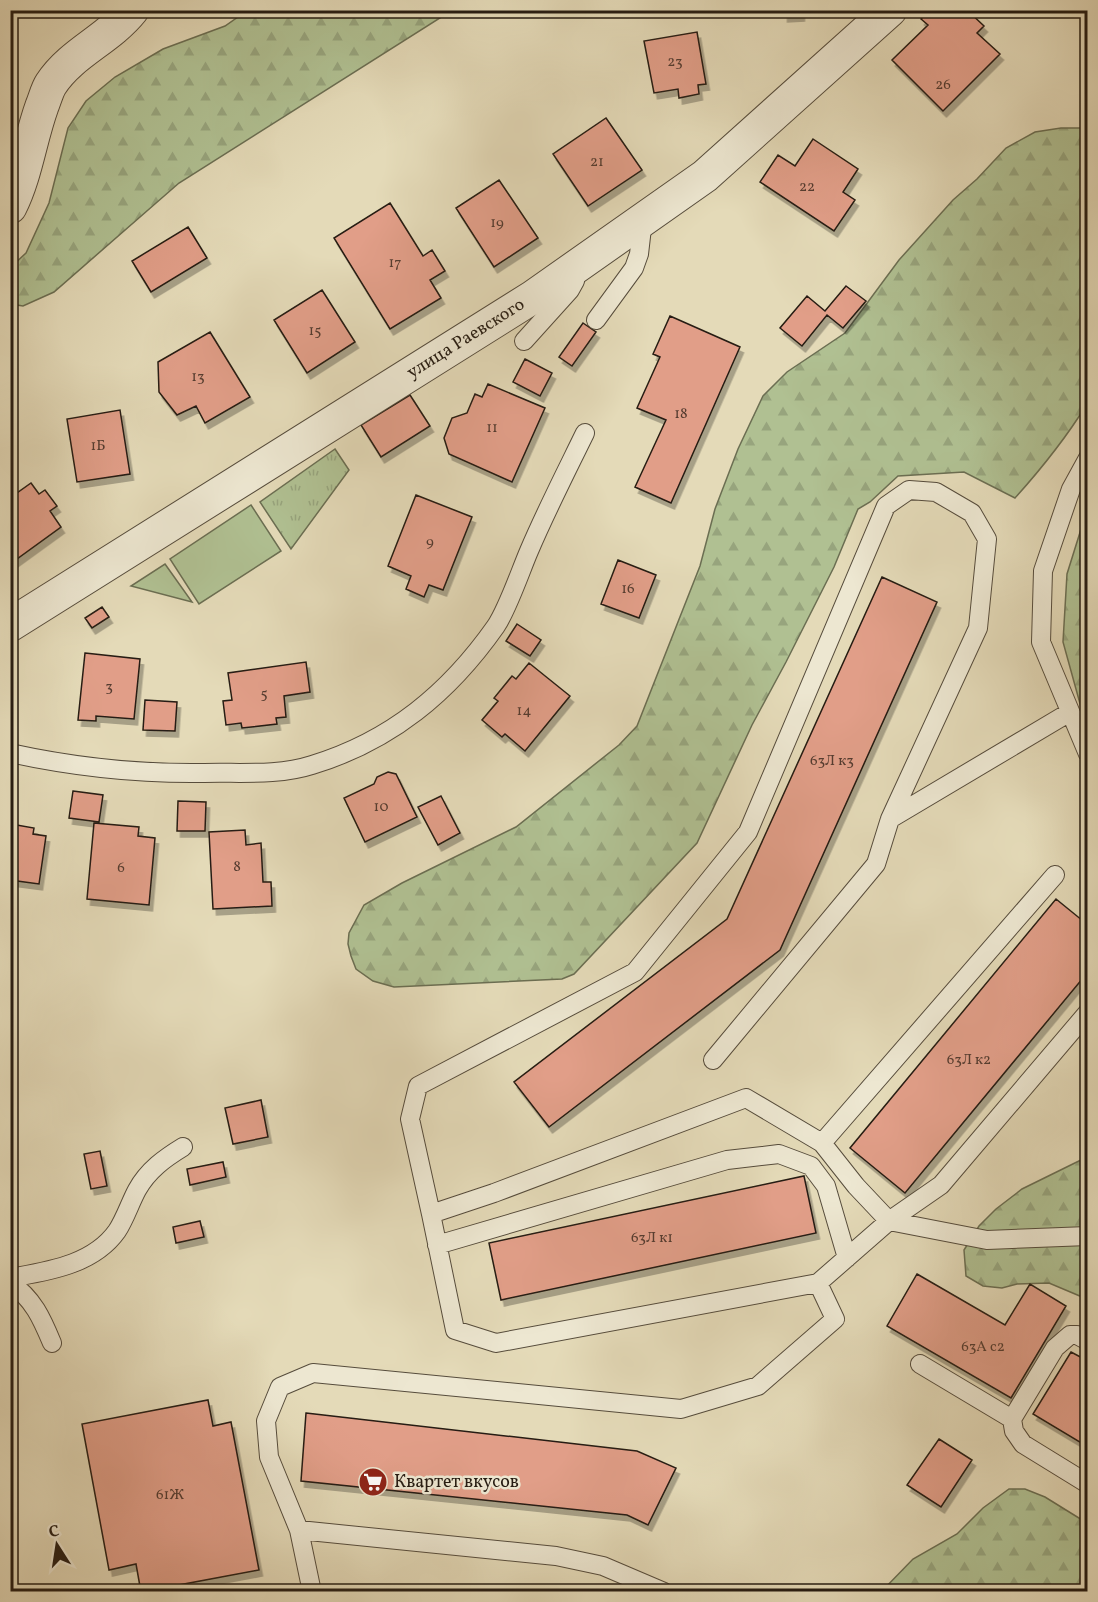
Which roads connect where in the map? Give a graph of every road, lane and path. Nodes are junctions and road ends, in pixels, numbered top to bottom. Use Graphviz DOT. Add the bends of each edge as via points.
graph roads {
  1 [pos="132,10"];
  2 [pos="890,10"];
  3 [pos="10,207"];
  4 [pos="643,219"];
  5 [pos="571,270"];
  6 [pos="596,320"];
  7 [pos="524,341"];
  8 [pos="585,433"];
  9 [pos="1088,458"];
  10 [pos="10,625"];
  11 [pos="1070,712"];
  12 [pos="10,753"];
  13 [pos="1088,754"];
  14 [pos="890,819"];
  15 [pos="1055,875"];
  16 [pos="1088,1012"];
  17 [pos="713,1060"];
  18 [pos="822,1143"];
  19 [pos="183,1147"];
  20 [pos="431,1214"];
  21 [pos="889,1221"];
  22 [pos="1088,1236"];
  23 [pos="438,1245"];
  24 [pos="847,1258"];
  25 [pos="10,1280"];
  26 [pos="818,1283"];
  27 [pos="1088,1341"];
  28 [pos="52,1343"];
  29 [pos="920,1364"];
  30 [pos="1012,1419"];
  31 [pos="1088,1484"];
  32 [pos="299,1530"];
  33 [pos="312,1592"];
  34 [pos="664,1592"];
  1 -- 3 [label="street" via="123,22 69,62 50,85"];
  2 -- 4 [label="street, улица Раевского" via="705,176"];
  4 -- 5 [label="street, улица Раевского"];
  4 -- 6 [label="lane" via="634,268"];
  5 -- 7 [label="lane" via="574,281 570,290"];
  5 -- 10 [label="street, улица Раевского"];
  8 -- 12 [label="lane" via="497,624 441,691 410,718 372,742 311,766 270,772 156,774"];
  9 -- 11 [label="lane" via="1071,489 1043,571 1041,642"];
  11 -- 13 [label="lane"];
  11 -- 14 [label="lane"];
  14 -- 17 [label="lane" via="876,864"];
  14 -- 20 [label="lane" via="978,628 987,539 972,513 936,492 909,490 886,506 748,832 635,972 418,1086 410,1119"];
  15 -- 18 [label="lane"];
  16 -- 21 [label="lane" via="941,1185"];
  18 -- 20 [label="lane" via="746,1098"];
  18 -- 21 [label="lane"];
  19 -- 25 [label="lane" via="161,1160 138,1188 117,1231 103,1246 61,1268"];
  20 -- 23 [label="lane"];
  21 -- 22 [label="lane" via="987,1240"];
  21 -- 24 [label="lane"];
  23 -- 24 [label="lane" via="727,1160 779,1154 812,1166 826,1186"];
  23 -- 26 [label="lane" via="455,1330 496,1343"];
  24 -- 26 [label="lane"];
  25 -- 28 [label="lane" via="25,1293"];
  26 -- 32 [label="lane" via="835,1319 758,1386 681,1409 313,1372 280,1387 266,1421 269,1457"];
  27 -- 30 [label="lane" via="1070,1335 1054,1348"];
  29 -- 30 [label="lane"];
  30 -- 31 [label="lane" via="1014,1431 1023,1444"];
  32 -- 33 [label="lane"];
  32 -- 34 [label="lane" via="556,1556 603,1566"];
}
